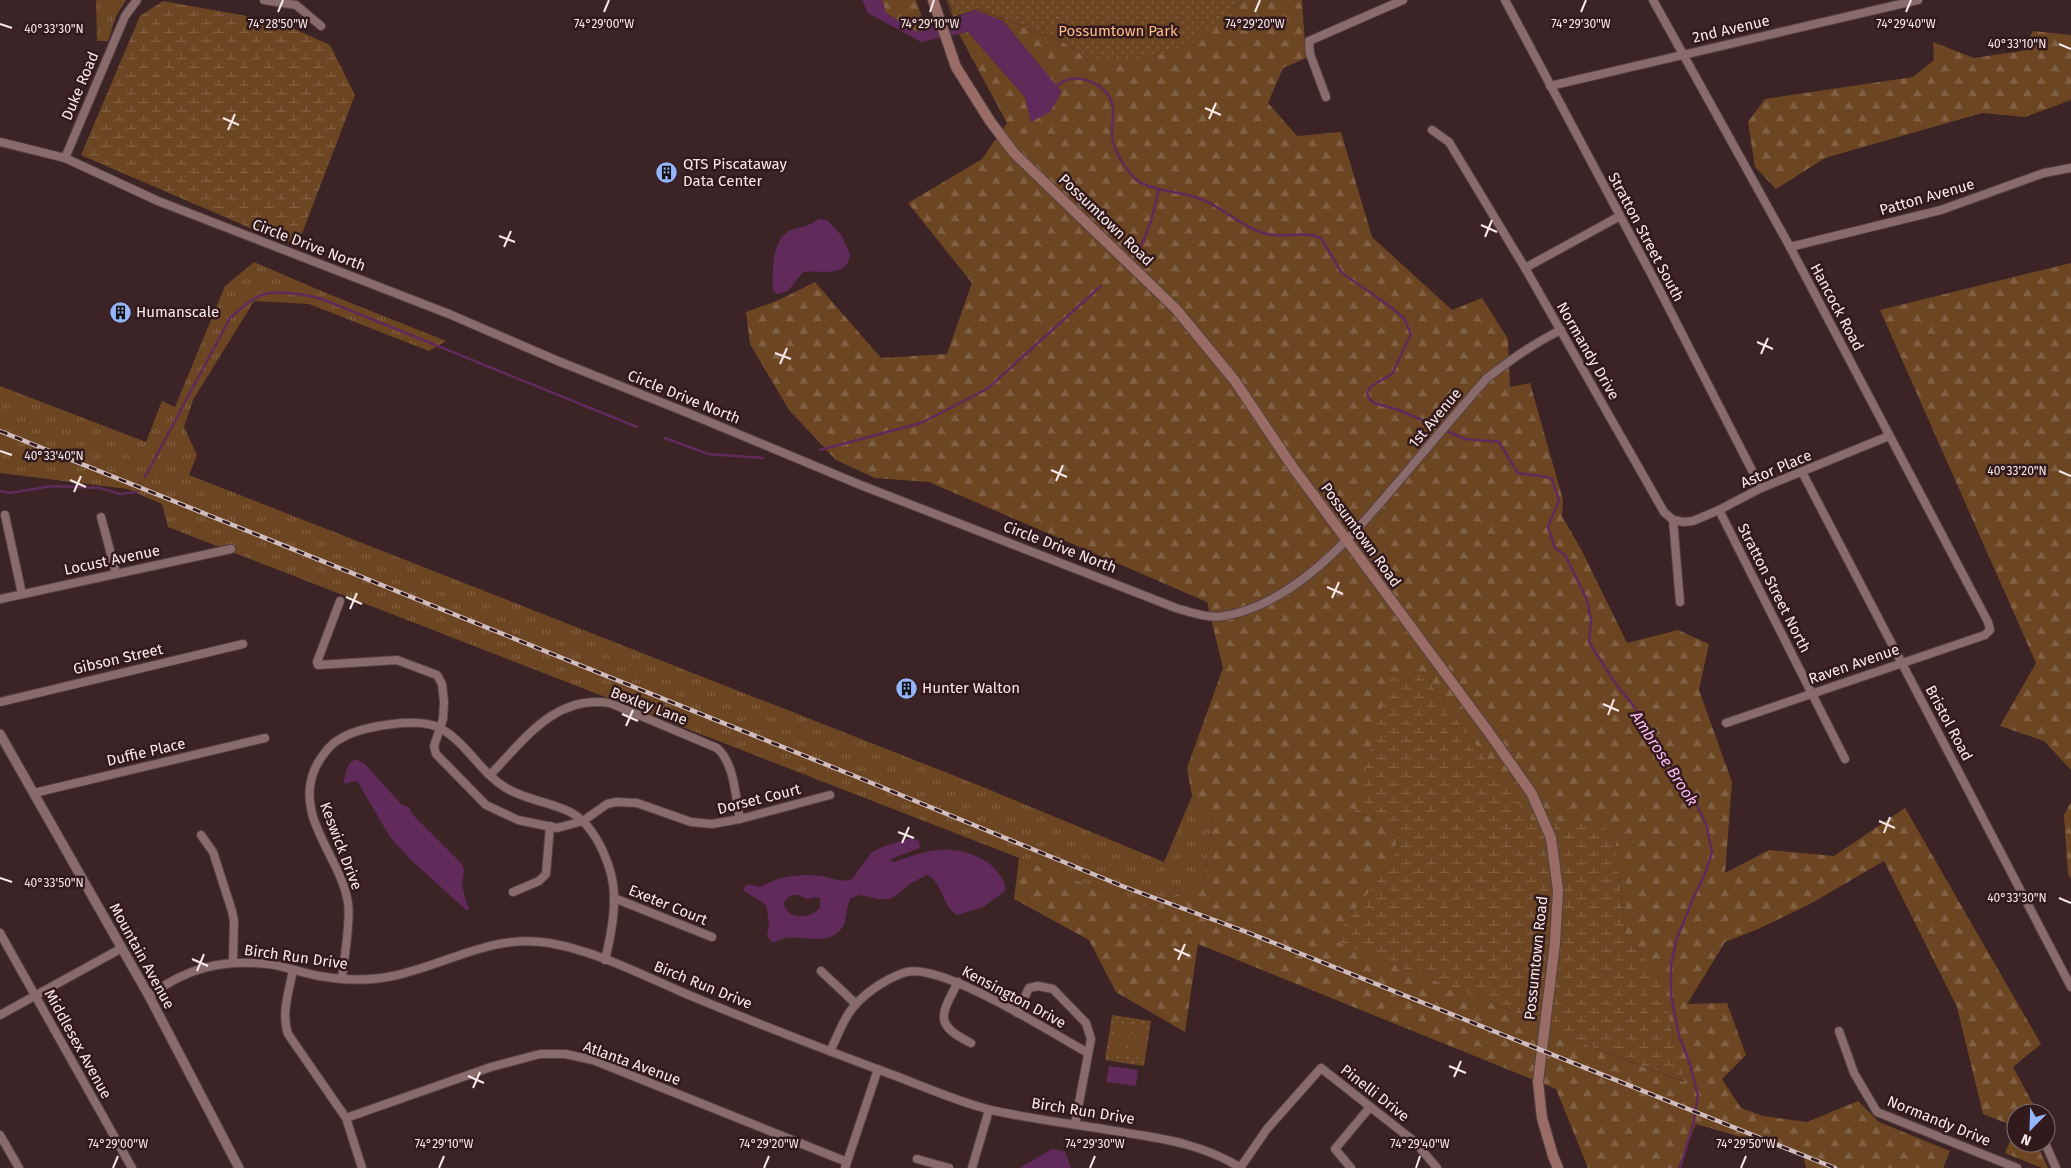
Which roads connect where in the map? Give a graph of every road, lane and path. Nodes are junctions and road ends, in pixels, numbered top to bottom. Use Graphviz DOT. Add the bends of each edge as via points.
graph roads {
  1 [pos="137,0"];
  2 [pos="264,0"];
  3 [pos="1403,0"];
  4 [pos="1505,0"];
  5 [pos="1653,0"];
  6 [pos="1918,0"];
  7 [pos="934,5"];
  8 [pos="320,26"];
  9 [pos="1683,55"];
  10 [pos="1550,86"];
  11 [pos="1326,97"];
  12 [pos="1432,130"];
  13 [pos="0,142"];
  14 [pos="65,158"];
  15 [pos="2071,168"];
  16 [pos="1620,216"];
  17 [pos="1790,247"];
  18 [pos="1525,268"];
  19 [pos="1561,330"];
  20 [pos="1890,436"];
  21 [pos="1802,472"];
  22 [pos="1760,488"];
  23 [pos="1719,510"];
  24 [pos="5,515"];
  25 [pos="101,518"];
  26 [pos="1673,520"];
  27 [pos="1347,541"];
  28 [pos="231,549"];
  29 [pos="116,573"];
  30 [pos="22,594"];
  31 [pos="0,600"];
  32 [pos="340,601"];
  33 [pos="1680,602"];
  34 [pos="1990,630"];
  35 [pos="243,644"];
  36 [pos="1902,662"];
  37 [pos="1811,692"];
  38 [pos="0,702"];
  39 [pos="1726,723"];
  40 [pos="440,728"];
  41 [pos="0,734"];
  42 [pos="265,738"];
  43 [pos="1845,759"];
  44 [pos="490,775"];
  45 [pos="34,793"];
  46 [pos="830,795"];
  47 [pos="740,818"];
  48 [pos="582,821"];
  49 [pos="550,826"];
  50 [pos="201,835"];
  51 [pos="513,892"];
  52 [pos="614,898"];
  53 [pos="0,934"];
  54 [pos="712,937"];
  55 [pos="122,948"];
  56 [pos="605,960"];
  57 [pos="233,963"];
  58 [pos="293,970"];
  59 [pos="821,971"];
  60 [pos="342,978"];
  61 [pos="958,982"];
  62 [pos="2071,987"];
  63 [pos="35,996"];
  64 [pos="150,996"];
  65 [pos="856,1004"];
  66 [pos="1017,1013"];
  67 [pos="0,1015"];
  68 [pos="1839,1031"];
  69 [pos="971,1043"];
  70 [pos="830,1051"];
  71 [pos="1088,1053"];
  72 [pos="878,1069"];
  73 [pos="1370,1107"];
  74 [pos="989,1110"];
  75 [pos="346,1118"];
  76 [pos="1075,1124"];
  77 [pos="0,1135"];
  78 [pos="2049,1153"];
  79 [pos="917,1159"];
  80 [pos="846,1165"];
  81 [pos="19,1168"];
  82 [pos="132,1168"];
  83 [pos="239,1168"];
  84 [pos="362,1168"];
  85 [pos="949,1168"];
  86 [pos="972,1168"];
  87 [pos="1241,1168"];
  88 [pos="1351,1168"];
  89 [pos="1436,1168"];
  90 [pos="1558,1168"];
  91 [pos="2017,1168"];
  92 [pos="2056,1168"];
  1 -- 14 [label="street, Duke Road" via="125,16"];
  2 -- 8 [label="street" via="296,5"];
  3 -- 11 [label="street" via="1308,41"];
  4 -- 10 [label="street, Stratton Street South"];
  5 -- 9 [label="street, Hancock Road"];
  6 -- 9 [label="street, 2nd Avenue"];
  7 -- 27 [label="main road, Possumtown Road" via="956,68 1014,152 1176,309 1235,381"];
  9 -- 10 [label="street, 2nd Avenue"];
  9 -- 17 [label="street, Hancock Road"];
  10 -- 16 [label="street, Stratton Street South"];
  12 -- 18 [label="street, Normandy Drive" via="1449,142"];
  13 -- 14 [label="street, Circle Drive North"];
  14 -- 27 [label="street, Circle Drive North" via="158,201 449,314 858,484 1176,608 1222,617 1252,610 1281,594"];
  15 -- 17 [label="street, Patton Avenue" via="2044,173 1941,210"];
  16 -- 18 [label="street"];
  16 -- 22 [label="street, Stratton Street South"];
  17 -- 20 [label="street, Hancock Road"];
  18 -- 19 [label="street, Normandy Drive"];
  19 -- 26 [label="street, Normandy Drive" via="1664,512"];
  19 -- 27 [label="street, 1st Avenue" via="1507,362 1486,379"];
  20 -- 21 [label="street, Astor Place"];
  20 -- 34 [label="street, Hancock Road"];
  21 -- 22 [label="street, Astor Place"];
  21 -- 36 [label="street, Bristol Road"];
  22 -- 23 [label="street, Astor Place"];
  23 -- 26 [label="street, Astor Place" via="1693,521"];
  23 -- 37 [label="street, Stratton Street North"];
  24 -- 30 [label="street"];
  25 -- 29 [label="street"];
  26 -- 33 [label="street"];
  27 -- 90 [label="main road, Possumtown Road" via="1532,794 1551,838 1558,890 1556,934 1538,1082 1542,1118"];
  28 -- 29 [label="street, Locust Avenue"];
  29 -- 30 [label="street, Locust Avenue"];
  30 -- 31 [label="street, Locust Avenue"];
  32 -- 40 [label="street" via="318,664 397,660 437,675 442,684 444,711"];
  34 -- 36 [label="street, Raven Avenue" via="1985,635"];
  35 -- 38 [label="street, Gibson Street"];
  36 -- 37 [label="street, Raven Avenue"];
  36 -- 62 [label="street, Bristol Road"];
  37 -- 39 [label="street, Raven Avenue"];
  37 -- 43 [label="street, Stratton Street North"];
  40 -- 44 [label="street, Keswick Drive"];
  40 -- 49 [label="street, Dorset Court" via="434,746 436,754 486,805 518,820"];
  40 -- 60 [label="street, Keswick Drive" via="396,724 353,732 338,740 314,770 308,803 344,886 348,905"];
  41 -- 45 [label="street, Mountain Avenue"];
  42 -- 45 [label="street, Duffie Place"];
  44 -- 47 [label="street, Bexley Lane" via="552,714 572,705 610,704 717,748 724,754"];
  44 -- 48 [label="street, Keswick Drive" via="517,794 570,812"];
  45 -- 55 [label="street, Mountain Avenue"];
  46 -- 47 [label="street, Dorset Court"];
  47 -- 48 [label="street, Dorset Court" via="702,824 626,801 607,804"];
  48 -- 49 [label="street, Dorset Court" via="557,828"];
  48 -- 52 [label="street, Keswick Drive" via="602,850"];
  49 -- 51 [label="street" via="546,874 539,881"];
  50 -- 57 [label="street" via="213,852 232,911"];
  52 -- 54 [label="street, Exeter Court"];
  52 -- 56 [label="street, Keswick Drive"];
  53 -- 63 [label="street, Middlesex Avenue"];
  55 -- 63 [label="street"];
  55 -- 64 [label="street, Mountain Avenue"];
  56 -- 60 [label="street, Birch Run Drive" via="570,948 524,940 497,943 392,976"];
  56 -- 70 [label="street, Birch Run Drive"];
  57 -- 58 [label="street, Birch Run Drive" via="270,964"];
  57 -- 64 [label="street, Birch Run Drive" via="200,969 170,980"];
  58 -- 60 [label="street, Birch Run Drive"];
  58 -- 75 [label="street" via="285,1013 286,1029"];
  59 -- 65 [label="street"];
  61 -- 65 [label="street, Kensington Drive" via="923,971 904,972"];
  61 -- 66 [label="street, Kensington Drive"];
  61 -- 69 [label="street" via="943,1018 954,1034"];
  63 -- 67 [label="street"];
  63 -- 82 [label="street, Middlesex Avenue"];
  64 -- 83 [label="street, Mountain Avenue"];
  65 -- 70 [label="street, Kensington Drive"];
  66 -- 71 [label="street, Kensington Drive"];
  66 -- 71 [label="street" via="1029,988 1053,989 1086,1023 1091,1039"];
  68 -- 91 [label="street, Normandy Drive" via="1854,1072 1877,1112"];
  70 -- 72 [label="street, Birch Run Drive"];
  71 -- 76 [label="street"];
  72 -- 74 [label="street, Birch Run Drive"];
  72 -- 80 [label="street"];
  73 -- 87 [label="street, Pinelli Drive" via="1321,1068 1267,1129"];
  73 -- 88 [label="street" via="1335,1149"];
  73 -- 89 [label="street, Pinelli Drive" via="1415,1142"];
  74 -- 76 [label="street, Birch Run Drive"];
  74 -- 86 [label="street"];
  75 -- 80 [label="street, Atlanta Avenue" via="490,1067 540,1054 565,1054 593,1060"];
  75 -- 84 [label="street"];
  76 -- 87 [label="street, Birch Run Drive" via="1199,1147"];
  77 -- 81 [label="street"];
  78 -- 92 [label="street"];
  79 -- 85 [label="street"];
}
